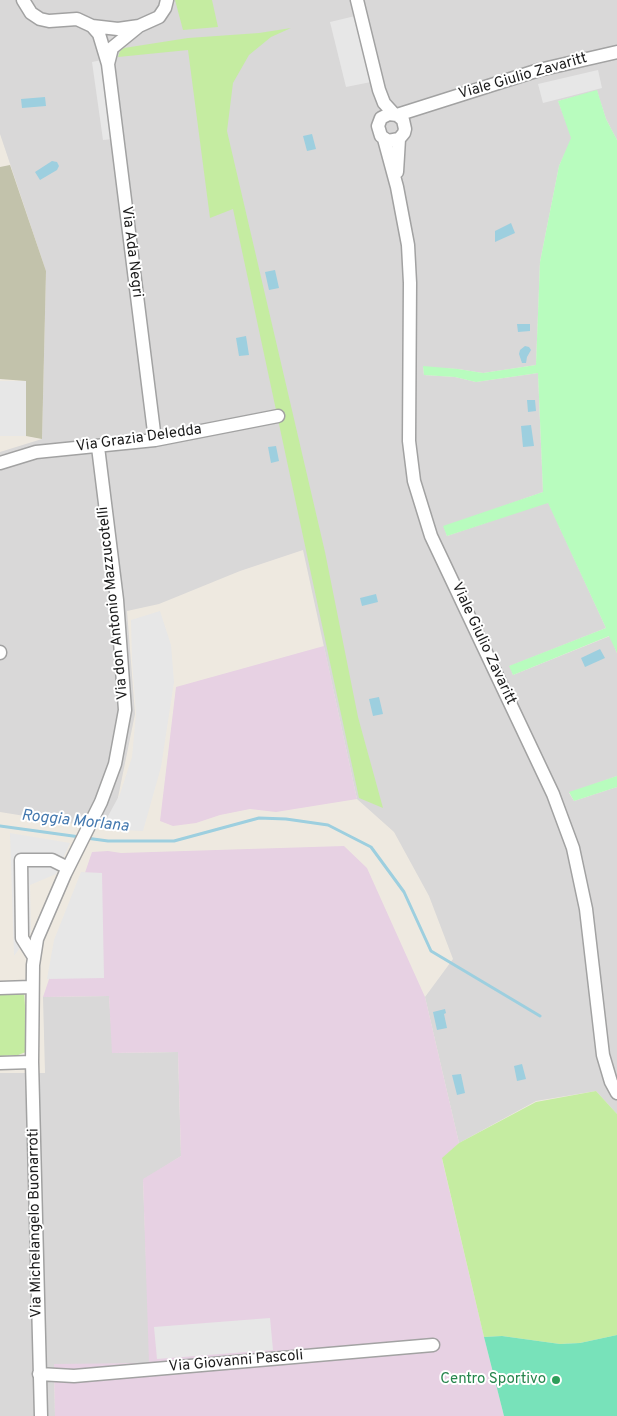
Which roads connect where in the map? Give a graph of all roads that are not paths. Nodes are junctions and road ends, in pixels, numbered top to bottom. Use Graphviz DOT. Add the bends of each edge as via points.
graph roads {
  1 [pos="23,0"];
  2 [pos="167,0"];
  3 [pos="357,0"];
  4 [pos="92,26"];
  5 [pos="139,26"];
  6 [pos="617,52"];
  7 [pos="108,64"];
  8 [pos="378,90"];
  9 [pos="431,104"];
  10 [pos="395,115"];
  11 [pos="379,122"];
  12 [pos="402,134"];
  13 [pos="384,139"];
  14 [pos="397,187"];
  15 [pos="278,416"];
  16 [pos="155,440"];
  17 [pos="98,447"];
  18 [pos="0,463"];
  19 [pos="68,868"];
  20 [pos="34,957"];
  21 [pos="31,987"];
  22 [pos="0,988"];
  23 [pos="32,1062"];
  24 [pos="0,1063"];
  25 [pos="617,1093"];
  26 [pos="433,1345"];
  27 [pos="39,1374"];
  28 [pos="41,1416"];
  1 -- 4 [label="street" via="30,13 40,19 77,19"];
  2 -- 5 [label="street" via="159,17"];
  3 -- 8 [label="street"];
  4 -- 5 [label="street" via="118,29"];
  4 -- 7 [label="street, Via Ada Negri" via="99,34"];
  5 -- 7 [label="street" via="112,48"];
  6 -- 9 [label="street, Viale Giulio Zavaritt" via="539,70"];
  7 -- 16 [label="street, Via Ada Negri"];
  8 -- 10 [label="street"];
  8 -- 11 [label="street"];
  9 -- 10 [label="street, Viale Giulio Zavaritt"];
  9 -- 12 [label="street, Viale Giulio Zavaritt"];
  10 -- 11 [label="street, Viale Giulio Zavaritt" via="385,116"];
  10 -- 12 [label="street" via="403,120"];
  11 -- 13 [label="street, Viale Giulio Zavaritt" via="378,130"];
  12 -- 13 [label="street" via="392,141"];
  12 -- 14 [label="street, Viale Giulio Zavaritt" via="398,145"];
  13 -- 14 [label="street, Viale Giulio Zavaritt"];
  14 -- 25 [label="street, Viale Giulio Zavaritt" via="408,245 409,441 414,481 431,536 553,794 573,848 586,909 603,1055"];
  15 -- 16 [label="street, Via Grazia Deledda"];
  16 -- 17 [label="street, Via Grazia Deledda"];
  17 -- 18 [label="street, Via Grazia Deledda" via="36,452"];
  17 -- 19 [label="street, Via don Antonio Mazzucotelli" via="117,600 125,710 115,764 101,802"];
  19 -- 20 [label="street, Via don Antonio Mazzucotelli" via="37,939"];
  19 -- 20 [label="street" via="52,860 21,860 22,938"];
  20 -- 21 [label="street, Via don Antonio Mazzucotelli"];
  21 -- 22 [label="street"];
  21 -- 23 [label="street, Via don Antonio Mazzucotelli"];
  23 -- 24 [label="street"];
  23 -- 27 [label="street, Via Michelangelo Buonarroti"];
  26 -- 27 [label="street, Via Giovanni Pascoli" via="74,1376"];
  27 -- 28 [label="street, Via Michelangelo Buonarroti"];
}
